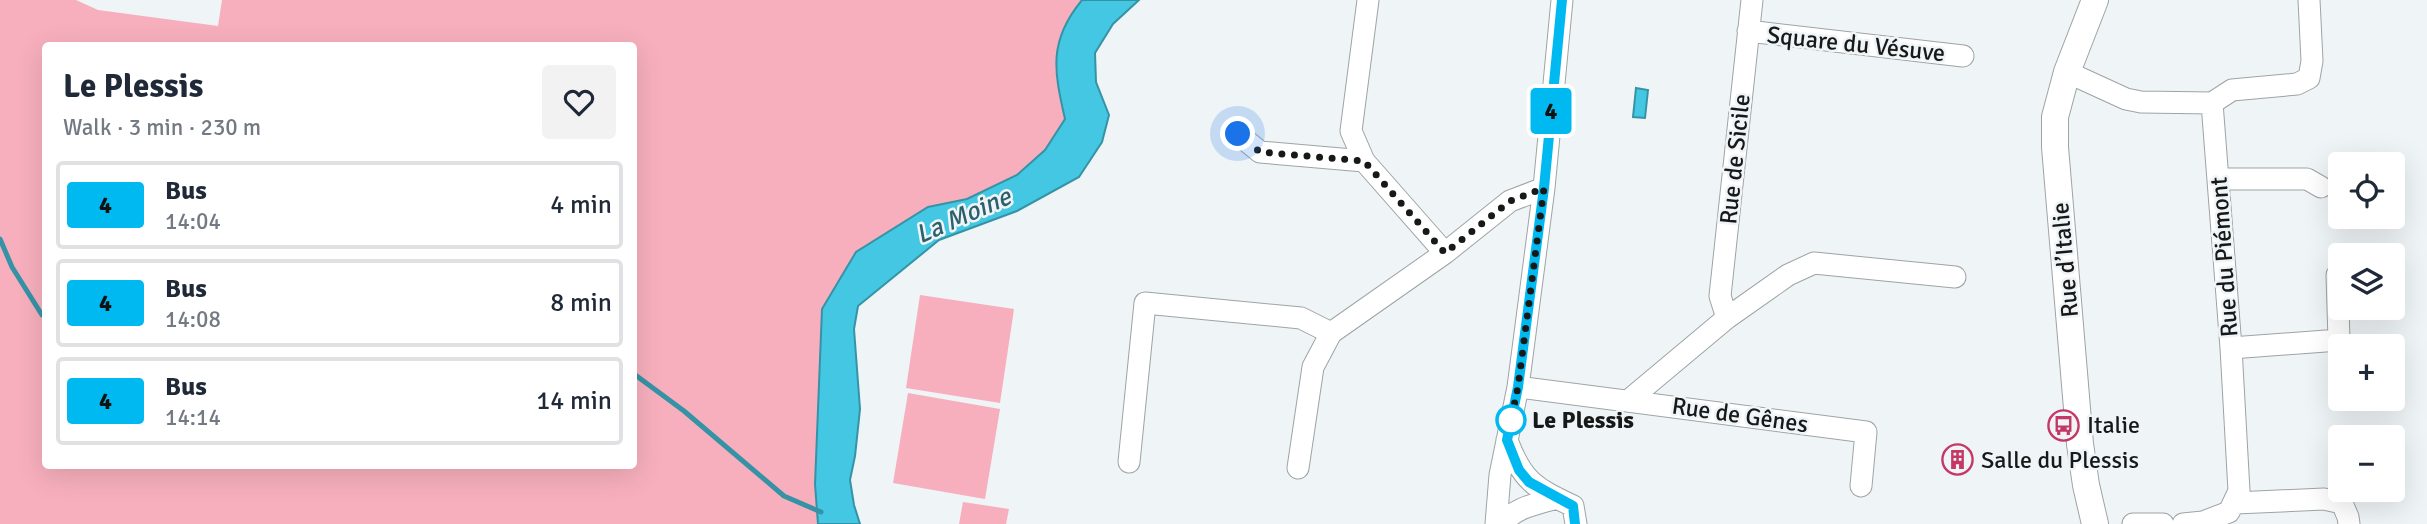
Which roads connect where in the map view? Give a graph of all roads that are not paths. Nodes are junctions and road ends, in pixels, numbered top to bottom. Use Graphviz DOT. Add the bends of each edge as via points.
graph roads {
  1 [pos="1368,0"];
  2 [pos="1562,0"];
  3 [pos="1752,0"];
  4 [pos="2095,0"];
  5 [pos="2309,0"];
  6 [pos="1748,32"];
  7 [pos="1963,56"];
  8 [pos="2067,72"];
  9 [pos="2212,103"];
  10 [pos="1238,134"];
  11 [pos="1364,161"];
  12 [pos="2219,179"];
  13 [pos="2321,187"];
  14 [pos="1544,188"];
  15 [pos="1445,253"];
  16 [pos="1955,277"];
  17 [pos="1727,318"];
  18 [pos="1331,333"];
  19 [pos="2231,348"];
  20 [pos="2328,349"];
  21 [pos="1518,387"];
  22 [pos="1629,400"];
  23 [pos="1507,440"];
  24 [pos="1129,461"];
  25 [pos="1298,468"];
  26 [pos="1861,486"];
  27 [pos="1557,498"];
  28 [pos="2235,503"];
  29 [pos="1498,524"];
  30 [pos="1576,524"];
  31 [pos="2095,524"];
  32 [pos="2133,524"];
  33 [pos="2163,524"];
  34 [pos="2183,524"];
  35 [pos="2349,524"];
  1 -- 11 [label="street" via="1351,131"];
  2 -- 14 [label="street"];
  3 -- 6 [label="street, Rue de Sicile"];
  4 -- 8 [label="street, Rue d’Italie"];
  5 -- 9 [label="street" via="2309,78 2297,85 2232,90"];
  6 -- 7 [label="street, Square du Vésuve"];
  6 -- 17 [label="street, Rue de Sicile" via="1720,296"];
  8 -- 9 [label="street" via="2126,99"];
  8 -- 31 [label="street, Rue d’Italie" via="2055,117 2055,147 2080,444"];
  9 -- 12 [label="street, Rue du Piémont"];
  10 -- 11 [label="street" via="1260,152"];
  11 -- 15 [label="street"];
  12 -- 13 [label="street" via="2307,179"];
  12 -- 19 [label="street, Rue du Piémont"];
  14 -- 15 [label="street" via="1510,201"];
  14 -- 21 [label="street"];
  15 -- 18 [label="street"];
  16 -- 17 [label="street" via="1814,263 1788,275"];
  17 -- 22 [label="street"];
  18 -- 24 [label="street" via="1301,318 1145,303"];
  18 -- 25 [label="street" via="1313,367"];
  19 -- 20 [label="street"];
  19 -- 28 [label="street, Rue du Piémont" via="2239,491"];
  21 -- 22 [label="street, Rue de Gênes"];
  21 -- 23 [label="street"];
  22 -- 26 [label="street, Rue de Gênes" via="1866,432"];
  23 -- 27 [label="street" via="1529,482"];
  23 -- 29 [label="street"];
  27 -- 29 [label="street" via="1526,506"];
  27 -- 30 [label="street" via="1573,506"];
  28 -- 34 [label="street" via="2229,512"];
  28 -- 35 [label="street" via="2324,499 2342,503"];
  32 -- 33 [label="street"];
}
